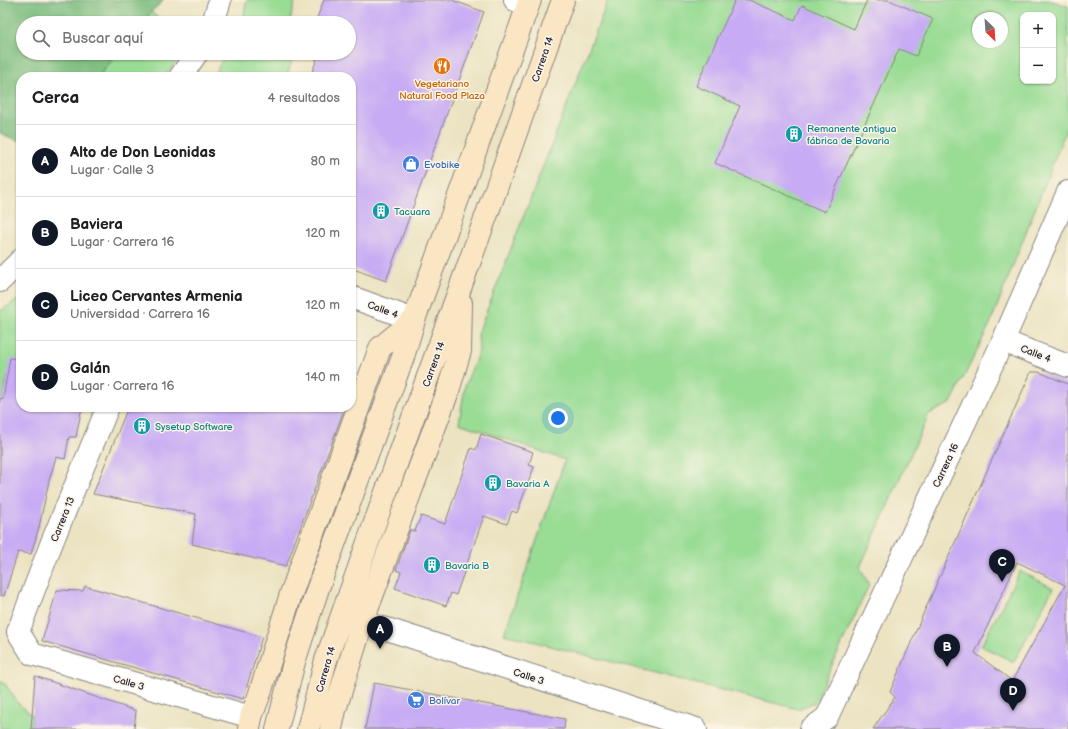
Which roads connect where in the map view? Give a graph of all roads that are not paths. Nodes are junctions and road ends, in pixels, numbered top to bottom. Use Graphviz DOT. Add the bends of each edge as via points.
graph roads {
  1 [pos="220,0"];
  2 [pos="563,0"];
  3 [pos="524,2"];
  4 [pos="215,16"];
  5 [pos="192,60"];
  6 [pos="184,72"];
  7 [pos="1068,192"];
  8 [pos="16,265"];
  9 [pos="0,281"];
  10 [pos="460,286"];
  11 [pos="356,300"];
  12 [pos="414,320"];
  13 [pos="1003,341"];
  14 [pos="1068,366"];
  15 [pos="106,412"];
  16 [pos="362,623"];
  17 [pos="18,632"];
  18 [pos="250,723"];
  19 [pos="277,729"];
  20 [pos="308,729"];
  21 [pos="331,729"];
  22 [pos="696,729"];
  23 [pos="811,729"];
  1 -- 4 [label="street"];
  2 -- 10 [label="main road, Carrera 14"];
  3 -- 12 [label="main road"];
  5 -- 6 [label="street"];
  7 -- 13 [label="street, Carrera 16"];
  8 -- 9 [label="street"];
  10 -- 16 [label="main road" via="460,351 448,391"];
  10 -- 20 [label="main road, Carrera 14" via="326,660"];
  11 -- 12 [label="street, Calle 4"];
  12 -- 18 [label="main road" via="380,348 291,594"];
  12 -- 19 [label="main road" via="403,357 318,588 294,662"];
  13 -- 14 [label="street, Calle 4"];
  13 -- 23 [label="street, Carrera 16" via="827,717"];
  15 -- 17 [label="street, Carrera 13"];
  16 -- 21 [label="main road"];
  16 -- 22 [label="street, Calle 3"];
  17 -- 18 [label="street, Calle 3" via="32,654"];
}
